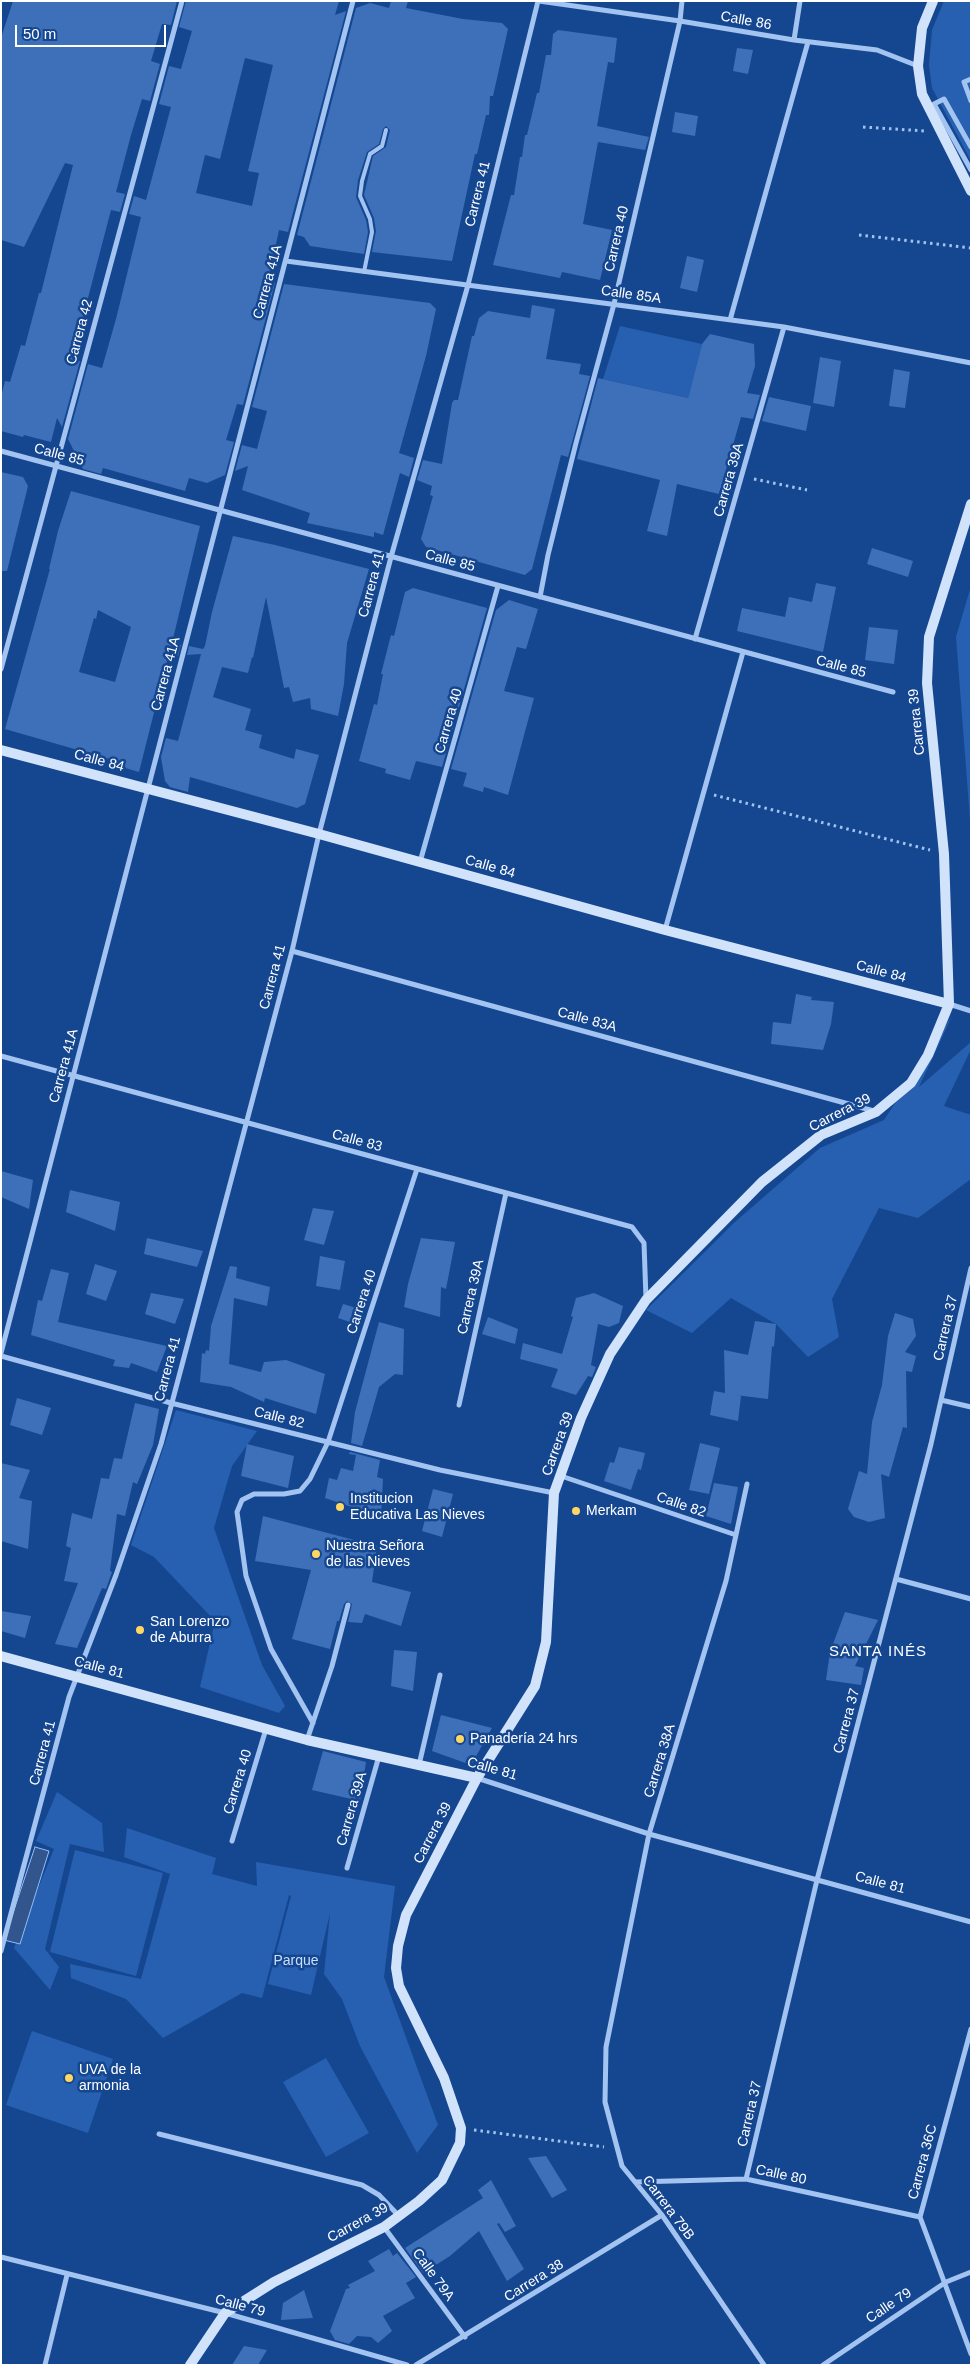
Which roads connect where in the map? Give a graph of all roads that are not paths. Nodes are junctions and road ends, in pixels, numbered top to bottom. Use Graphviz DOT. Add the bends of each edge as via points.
graph roads {
  1 [pos="182,1"];
  2 [pos="353,1"];
  3 [pos="538,1"];
  4 [pos="682,1"];
  5 [pos="800,1"];
  6 [pos="934,1"];
  7 [pos="680,21"];
  8 [pos="794,40"];
  9 [pos="808,42"];
  10 [pos="918,66"];
  11 [pos="971,79"];
  12 [pos="971,101"];
  13 [pos="386,130"];
  14 [pos="971,147"];
  15 [pos="971,170"];
  16 [pos="971,191"];
  17 [pos="286,261"];
  18 [pos="364,272"];
  19 [pos="468,285"];
  20 [pos="614,304"];
  21 [pos="730,320"];
  22 [pos="784,327"];
  23 [pos="971,363"];
  24 [pos="1,451"];
  25 [pos="56,466"];
  26 [pos="971,504"];
  27 [pos="221,511"];
  28 [pos="391,557"];
  29 [pos="498,586"];
  30 [pos="540,597"];
  31 [pos="695,639"];
  32 [pos="743,652"];
  33 [pos="1,669"];
  34 [pos="893,692"];
  35 [pos="1,750"];
  36 [pos="148,789"];
  37 [pos="319,834"];
  38 [pos="420,862"];
  39 [pos="665,930"];
  40 [pos="292,951"];
  41 [pos="948,1004"];
  42 [pos="971,1011"];
  43 [pos="1,1056"];
  44 [pos="73,1076"];
  45 [pos="876,1112"];
  46 [pos="245,1122"];
  47 [pos="417,1169"];
  48 [pos="506,1193"];
  49 [pos="971,1268"];
  50 [pos="646,1300"];
  51 [pos="1,1354"];
  52 [pos="941,1400"];
  53 [pos="171,1403"];
  54 [pos="459,1405"];
  55 [pos="971,1407"];
  56 [pos="328,1442"];
  57 [pos="561,1476"];
  58 [pos="747,1484"];
  59 [pos="554,1493"];
  60 [pos="736,1535"];
  61 [pos="896,1579"];
  62 [pos="971,1598"];
  63 [pos="348,1605"];
  64 [pos="1,1656"];
  65 [pos="440,1675"];
  66 [pos="77,1677"];
  67 [pos="313,1723"];
  68 [pos="266,1728"];
  69 [pos="307,1740"];
  70 [pos="379,1756"];
  71 [pos="419,1765"];
  72 [pos="477,1778"];
  73 [pos="649,1834"];
  74 [pos="232,1841"];
  75 [pos="347,1868"];
  76 [pos="817,1880"];
  77 [pos="971,1922"];
  78 [pos="1,1951"];
  79 [pos="971,2029"];
  80 [pos="606,2048"];
  81 [pos="159,2134"];
  82 [pos="746,2179"];
  83 [pos="635,2182"];
  84 [pos="662,2215"];
  85 [pos="399,2216"];
  86 [pos="920,2217"];
  87 [pos="384,2227"];
  88 [pos="1,2258"];
  89 [pos="971,2272"];
  90 [pos="66,2275"];
  91 [pos="946,2282"];
  92 [pos="225,2313"];
  93 [pos="464,2337"];
  94 [pos="971,2354"];
  95 [pos="45,2365"];
  96 [pos="190,2365"];
  97 [pos="406,2365"];
  98 [pos="416,2365"];
  99 [pos="764,2365"];
  100 [pos="823,2365"];
  1 -- 25 [label="street, Carrera 42"];
  2 -- 17 [label="street, Carrera 41A"];
  3 -- 7 [label="street, Calle 86"];
  3 -- 19 [label="street, Carrera 41"];
  4 -- 7 [label="street, Carrera 40"];
  5 -- 8 [label="street"];
  6 -- 10 [label="main road" via="922,28"];
  7 -- 8 [label="street, Calle 86"];
  7 -- 20 [label="street, Carrera 40"];
  8 -- 9 [label="street, Calle 86"];
  9 -- 10 [label="street, Calle 86" via="877,50"];
  9 -- 21 [label="street"];
  10 -- 16 [label="main road" via="922,94"];
  11 -- 12 [label="street" via="964,82"];
  13 -- 18 [label="lane" via="382,146 370,154 362,181 360,196 372,232"];
  14 -- 15 [label="street" via="944,99 934,104"];
  17 -- 18 [label="street, Calle 85A"];
  17 -- 27 [label="street, Carrera 41A"];
  18 -- 19 [label="street, Calle 85A"];
  19 -- 20 [label="street, Calle 85A"];
  19 -- 28 [label="street, Carrera 41"];
  20 -- 21 [label="street, Calle 85A"];
  20 -- 30 [label="street, Carrera 40" via="576,443"];
  21 -- 22 [label="street, Calle 85A"];
  22 -- 23 [label="street, Calle 85A"];
  22 -- 31 [label="street, Carrera 39A"];
  24 -- 25 [label="street, Calle 85"];
  25 -- 27 [label="street, Calle 85"];
  25 -- 33 [label="street, Carrera 42"];
  26 -- 41 [label="main road, Carrera 39" via="928,638 927,683 944,854"];
  27 -- 28 [label="street, Calle 85"];
  27 -- 36 [label="street, Carrera 41A"];
  28 -- 29 [label="street, Calle 85"];
  28 -- 37 [label="street, Carrera 41"];
  29 -- 30 [label="street, Calle 85"];
  29 -- 38 [label="street, Carrera 40"];
  30 -- 31 [label="street, Calle 85"];
  31 -- 32 [label="street, Calle 85"];
  32 -- 34 [label="street, Calle 85"];
  32 -- 39 [label="street"];
  35 -- 36 [label="main road, Calle 84"];
  36 -- 37 [label="main road, Calle 84"];
  36 -- 44 [label="street, Carrera 41A"];
  37 -- 38 [label="main road, Calle 84"];
  37 -- 40 [label="street, Carrera 41"];
  38 -- 39 [label="main road, Calle 84"];
  39 -- 41 [label="main road, Calle 84"];
  40 -- 45 [label="street, Calle 83A"];
  40 -- 46 [label="street, Carrera 41"];
  41 -- 42 [label="street, Calle 84"];
  41 -- 45 [label="main road, Carrera 39" via="928,1055 911,1083"];
  43 -- 44 [label="street, Calle 83"];
  44 -- 46 [label="street, Calle 83"];
  44 -- 51 [label="street, Carrera 41A"];
  45 -- 50 [label="main road, Carrera 39" via="820,1135 762,1182"];
  46 -- 47 [label="street, Calle 83"];
  46 -- 53 [label="street, Carrera 41"];
  47 -- 48 [label="street, Calle 83"];
  47 -- 56 [label="street, Carrera 40"];
  48 -- 50 [label="street, Calle 83" via="632,1227 644,1242"];
  48 -- 54 [label="street, Carrera 39A"];
  49 -- 52 [label="street, Carrera 37"];
  50 -- 57 [label="main road, Carrera 39" via="610,1354"];
  51 -- 53 [label="street, Calle 82"];
  52 -- 55 [label="street"];
  52 -- 61 [label="street, Carrera 37"];
  53 -- 56 [label="street, Calle 82"];
  53 -- 66 [label="street, Carrera 41" via="161,1444"];
  56 -- 59 [label="street, Calle 82" via="440,1470"];
  56 -- 67 [label="street, Carrera 40" via="310,1479 300,1491 254,1494 242,1500 237,1512 246,1576 271,1649"];
  57 -- 59 [label="main road, Carrera 39"];
  57 -- 60 [label="street, Calle 82"];
  58 -- 60 [label="street, Carrera 38A"];
  59 -- 72 [label="main road, Carrera 39" via="546,1642 540,1668 534,1686"];
  60 -- 73 [label="street, Carrera 38A" via="726,1581"];
  61 -- 62 [label="street"];
  61 -- 76 [label="street, Carrera 37"];
  63 -- 67 [label="street"];
  64 -- 66 [label="main road, Calle 81"];
  65 -- 71 [label="street"];
  66 -- 68 [label="main road, Calle 81"];
  66 -- 78 [label="street, Carrera 41"];
  67 -- 69 [label="street"];
  68 -- 69 [label="main road, Calle 81"];
  68 -- 74 [label="street, Carrera 40"];
  69 -- 70 [label="main road, Calle 81"];
  70 -- 71 [label="main road, Calle 81"];
  70 -- 75 [label="street, Carrera 39A"];
  71 -- 72 [label="main road, Calle 81"];
  72 -- 73 [label="street, Calle 81"];
  72 -- 85 [label="main road, Carrera 39" via="406,1914 398,1946 396,1968 404,1998 444,2078 461,2128 460,2143 442,2180"];
  73 -- 76 [label="street, Calle 81"];
  73 -- 80 [label="street, Carrera 38A"];
  76 -- 77 [label="street, Calle 81"];
  76 -- 82 [label="street, Carrera 37"];
  79 -- 86 [label="street, Carrera 36C"];
  80 -- 83 [label="street, Carrera 79B" via="605,2102 622,2166"];
  81 -- 85 [label="street" via="362,2185"];
  82 -- 83 [label="street, Calle 80"];
  82 -- 86 [label="street, Calle 80"];
  83 -- 84 [label="street, Carrera 79B"];
  84 -- 93 [label="street, Carrera 38"];
  84 -- 99 [label="street, Carrera 79B"];
  85 -- 87 [label="main road, Carrera 39"];
  86 -- 91 [label="street, Carrera 36C"];
  87 -- 92 [label="main road, Carrera 39" via="274,2282"];
  87 -- 93 [label="street, Calle 79A"];
  88 -- 90 [label="street, Calle 79"];
  89 -- 91 [label="street, Calle 79"];
  90 -- 92 [label="street, Calle 79"];
  90 -- 95 [label="street"];
  91 -- 94 [label="street, Carrera 36C"];
  91 -- 100 [label="street, Calle 79"];
  92 -- 96 [label="main road, Carrera 39"];
  92 -- 97 [label="street, Calle 79"];
  93 -- 98 [label="street, Carrera 38"];
}
